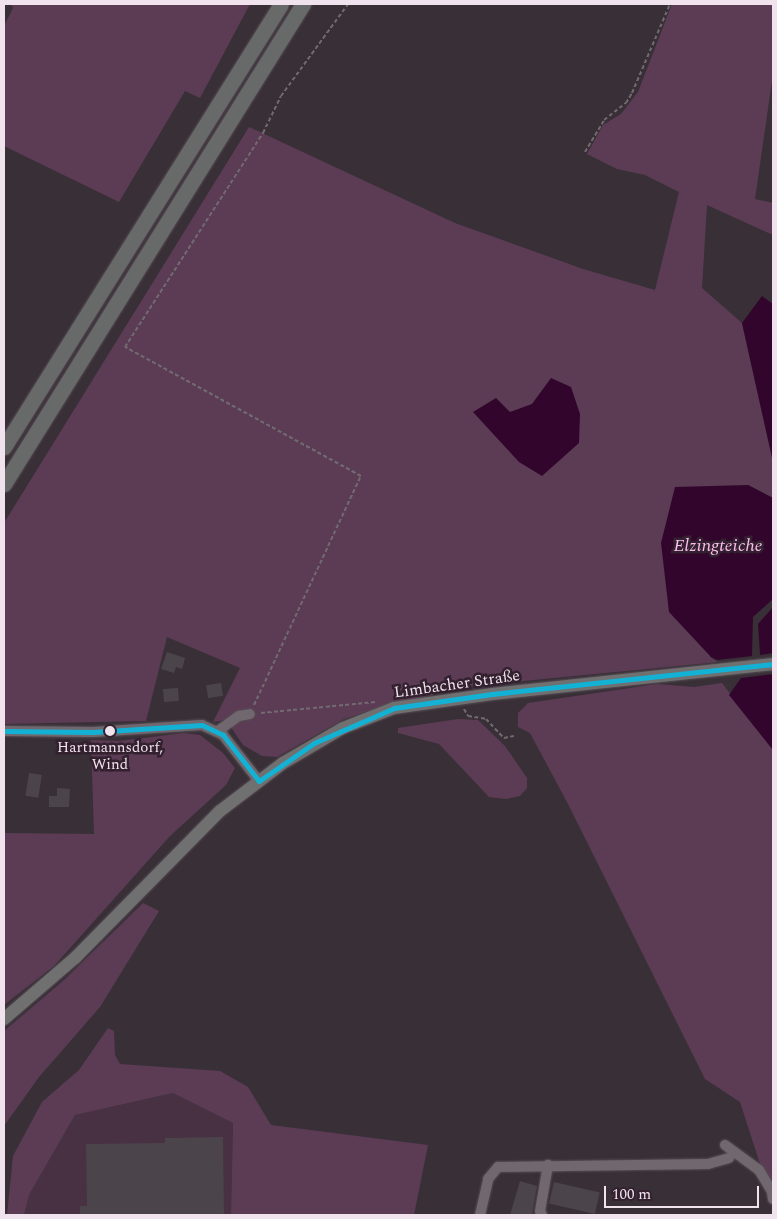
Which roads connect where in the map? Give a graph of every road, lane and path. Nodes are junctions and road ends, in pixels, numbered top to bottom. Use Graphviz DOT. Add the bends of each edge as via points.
graph roads {
  1 [pos="281,4"];
  2 [pos="303,4"];
  3 [pos="348,4"];
  4 [pos="670,4"];
  5 [pos="585,152"];
  6 [pos="4,447"];
  7 [pos="4,484"];
  8 [pos="773,664"];
  9 [pos="424,692"];
  10 [pos="462,698"];
  11 [pos="378,702"];
  12 [pos="250,714"];
  13 [pos="6,731"];
  14 [pos="218,732"];
  15 [pos="514,736"];
  16 [pos="4,741"];
  17 [pos="259,781"];
  18 [pos="4,1019"];
  19 [pos="725,1145"];
  20 [pos="728,1158"];
  21 [pos="548,1165"];
  22 [pos="773,1199"];
  23 [pos="480,1215"];
  24 [pos="542,1215"];
  1 -- 6 [label="highway"];
  2 -- 7 [label="highway"];
  3 -- 12 [label="path" via="281,96 263,133 124,347 361,476"];
  4 -- 5 [label="path" via="626,104 604,120"];
  8 -- 10 [label="main road, Limbacher Straße"];
  9 -- 10 [label="path" via="456,684"];
  10 -- 15 [label="path" via="465,714 486,719 504,738"];
  10 -- 17 [label="main road, Limbacher Straße" via="394,708 343,728 314,743"];
  11 -- 12 [label="path"];
  12 -- 14 [label="street" via="239,716"];
  13 -- 14 [label="street" via="93,732 177,724 202,725"];
  13 -- 16 [label="street"];
  14 -- 17 [label="street" via="242,755"];
  17 -- 18 [label="main road, Limbacher Straße" via="204,826 75,958"];
  19 -- 22 [label="street" via="758,1170"];
  20 -- 21 [label="street" via="708,1164"];
  21 -- 23 [label="street" via="498,1167 488,1179"];
  21 -- 24 [label="street" via="540,1210"];
}
